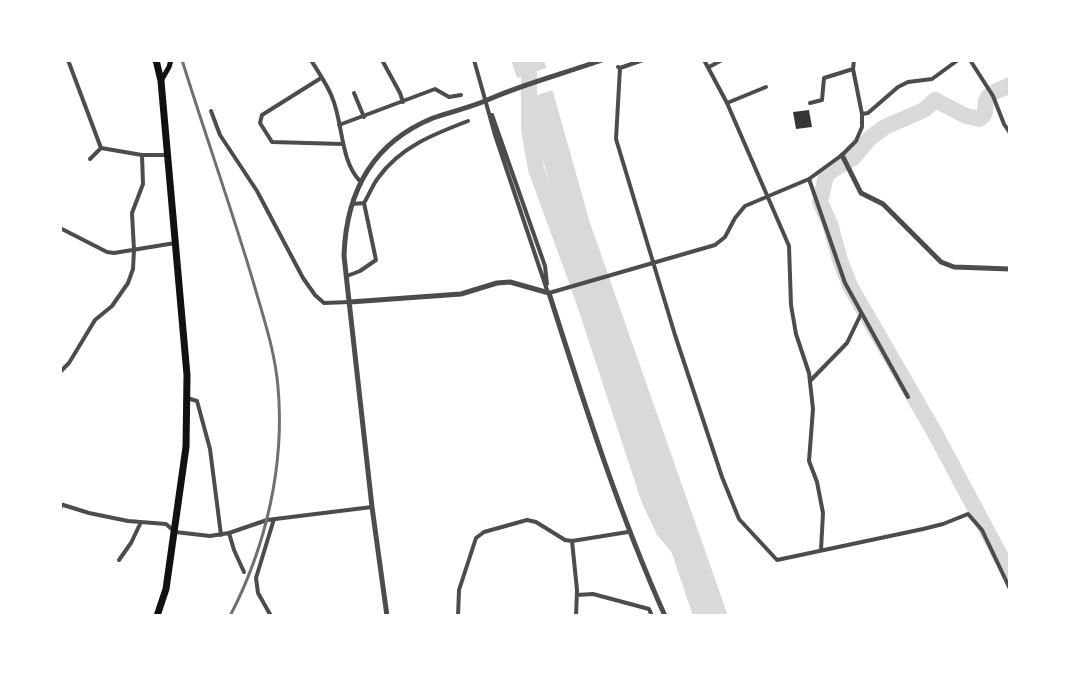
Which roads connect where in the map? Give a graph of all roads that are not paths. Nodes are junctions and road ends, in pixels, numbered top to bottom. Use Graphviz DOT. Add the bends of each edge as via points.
graph roads {
  1 [pos="68,60"];
  2 [pos="156,60"];
  3 [pos="171,60"];
  4 [pos="311,60"];
  5 [pos="382,60"];
  6 [pos="474,60"];
  7 [pos="602,60"];
  8 [pos="643,60"];
  9 [pos="704,60"];
  10 [pos="722,60"];
  11 [pos="854,60"];
  12 [pos="958,60"];
  13 [pos="970,60"];
  14 [pos="709,67"];
  15 [pos="853,69"];
  16 [pos="321,78"];
  17 [pos="161,81"];
  18 [pos="766,87"];
  19 [pos="354,93"];
  20 [pos="461,94"];
  21 [pos="488,99"];
  22 [pos="403,102"];
  23 [pos="810,102"];
  24 [pos="727,103"];
  25 [pos="211,111"];
  26 [pos="862,114"];
  27 [pos="364,117"];
  28 [pos="468,121"];
  29 [pos="339,125"];
  30 [pos="1010,133"];
  31 [pos="342,144"];
  32 [pos="101,148"];
  33 [pos="142,155"];
  34 [pos="168,155"];
  35 [pos="90,159"];
  36 [pos="844,160"];
  37 [pos="809,179"];
  38 [pos="360,181"];
  39 [pos="767,196"];
  40 [pos="364,203"];
  41 [pos="351,204"];
  42 [pos="60,228"];
  43 [pos="176,243"];
  44 [pos="134,250"];
  45 [pos="653,265"];
  46 [pos="1010,269"];
  47 [pos="347,276"];
  48 [pos="549,293"];
  49 [pos="350,302"];
  50 [pos="861,315"];
  51 [pos="60,372"];
  52 [pos="810,382"];
  53 [pos="908,397"];
  54 [pos="187,398"];
  55 [pos="60,504"];
  56 [pos="372,507"];
  57 [pos="60,511"];
  58 [pos="274,519"];
  59 [pos="141,522"];
  60 [pos="175,532"];
  61 [pos="628,532"];
  62 [pos="229,533"];
  63 [pos="221,535"];
  64 [pos="572,541"];
  65 [pos="820,550"];
  66 [pos="119,560"];
  67 [pos="244,572"];
  68 [pos="1010,589"];
  69 [pos="577,595"];
  70 [pos="157,616"];
  71 [pos="271,616"];
  72 [pos="387,616"];
  73 [pos="458,616"];
  74 [pos="576,616"];
  75 [pos="652,616"];
  76 [pos="665,616"];
  1 -- 32 [label="street"];
  2 -- 17 [label="highway"];
  3 -- 17 [label="main road"];
  4 -- 16 [label="street"];
  5 -- 22 [label="street"];
  6 -- 21 [label="street"];
  7 -- 21 [label="street"];
  8 -- 45 [label="street" via="619,68 616,139"];
  9 -- 14 [label="street"];
  10 -- 14 [label="street"];
  11 -- 15 [label="street"];
  12 -- 26 [label="street" via="932,79 898,87"];
  13 -- 30 [label="street"];
  14 -- 24 [label="street"];
  15 -- 23 [label="street" via="824,78 822,100"];
  15 -- 26 [label="street"];
  16 -- 29 [label="street" via="332,98"];
  16 -- 31 [label="street" via="262,115 260,123 272,142"];
  17 -- 34 [label="highway"];
  18 -- 24 [label="street"];
  19 -- 27 [label="street"];
  20 -- 22 [label="street" via="449,97 435,90"];
  21 -- 38 [label="street" via="408,131 385,149"];
  21 -- 48 [label="street" via="545,266"];
  22 -- 27 [label="street"];
  24 -- 39 [label="street"];
  25 -- 49 [label="street" via="220,135 257,191 303,279 324,303"];
  26 -- 36 [label="street" via="862,127"];
  27 -- 29 [label="street"];
  28 -- 40 [label="street" via="420,140 404,152 377,179"];
  29 -- 31 [label="street"];
  31 -- 38 [label="street" via="353,175"];
  32 -- 33 [label="street"];
  32 -- 35 [label="street"];
  33 -- 34 [label="street"];
  33 -- 44 [label="street" via="143,184 132,213"];
  34 -- 43 [label="highway"];
  36 -- 37 [label="street"];
  36 -- 46 [label="street" via="861,193 883,204 941,262 954,267"];
  37 -- 39 [label="street"];
  37 -- 50 [label="street" via="845,283"];
  38 -- 41 [label="street"];
  39 -- 45 [label="street" via="745,206 725,237 715,245"];
  39 -- 52 [label="street" via="789,246 796,334"];
  40 -- 41 [label="street"];
  40 -- 47 [label="street" via="376,260"];
  41 -- 47 [label="street" via="344,238"];
  42 -- 44 [label="street" via="107,252"];
  43 -- 44 [label="street"];
  43 -- 54 [label="highway"];
  44 -- 51 [label="street" via="128,283 112,306 95,320"];
  45 -- 48 [label="street"];
  45 -- 65 [label="street" via="739,519 777,560"];
  47 -- 49 [label="street"];
  48 -- 49 [label="street" via="510,282 461,294"];
  48 -- 61 [label="street"];
  49 -- 56 [label="street"];
  50 -- 52 [label="street" via="847,343"];
  50 -- 53 [label="street"];
  52 -- 65 [label="street" via="813,409 809,461 823,513"];
  54 -- 60 [label="highway"];
  54 -- 63 [label="street" via="197,401 210,449"];
  55 -- 57 [label="street"];
  55 -- 59 [label="street"];
  56 -- 58 [label="street"];
  56 -- 72 [label="street"];
  58 -- 62 [label="street"];
  58 -- 71 [label="street" via="256,578 258,593"];
  59 -- 60 [label="street" via="166,524"];
  59 -- 66 [label="street"];
  60 -- 63 [label="street"];
  60 -- 70 [label="highway" via="166,589"];
  61 -- 64 [label="street"];
  61 -- 76 [label="street"];
  62 -- 63 [label="street"];
  62 -- 67 [label="street"];
  64 -- 69 [label="street"];
  64 -- 73 [label="street" via="526,520 484,532 476,538 459,590"];
  65 -- 68 [label="street" via="923,529 968,514 982,530"];
  69 -- 74 [label="street"];
  69 -- 75 [label="street" via="592,594 649,609"];
}
